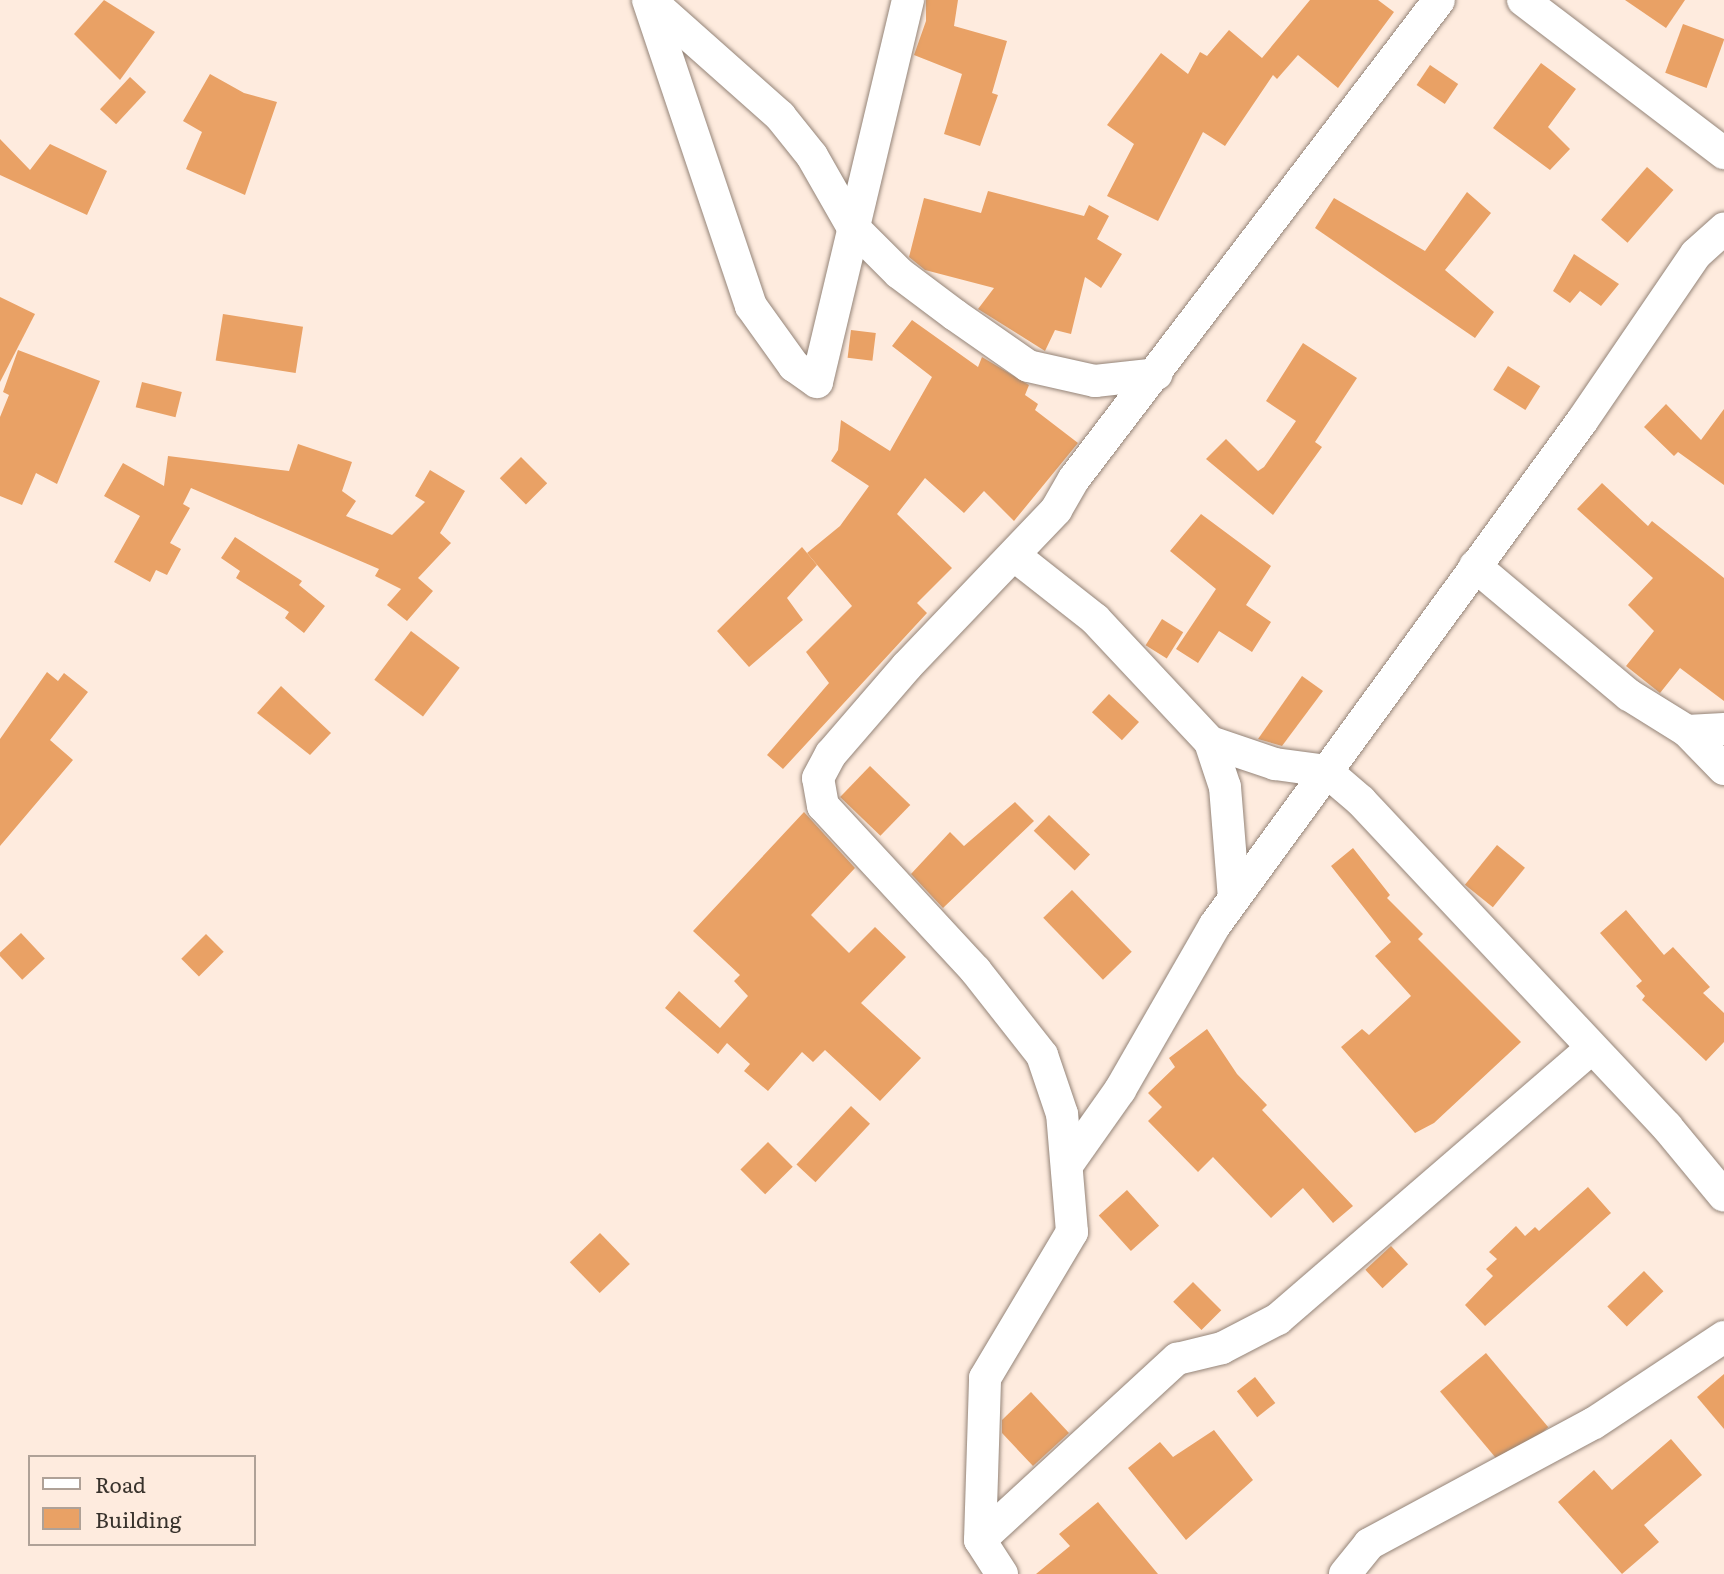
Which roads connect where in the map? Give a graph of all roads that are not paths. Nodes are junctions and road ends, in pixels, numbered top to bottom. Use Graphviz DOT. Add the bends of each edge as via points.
graph roads {
  1 [pos="908,0"];
  2 [pos="1439,0"];
  3 [pos="1523,0"];
  4 [pos="651,1"];
  5 [pos="1724,153"];
  6 [pos="852,226"];
  7 [pos="1724,229"];
  8 [pos="1157,374"];
  9 [pos="1015,556"];
  10 [pos="1475,566"];
  11 [pos="1724,729"];
  12 [pos="1687,731"];
  13 [pos="1210,742"];
  14 [pos="1724,769"];
  15 [pos="1326,771"];
  16 [pos="1234,899"];
  17 [pos="1591,1049"];
  18 [pos="1070,1161"];
  19 [pos="1724,1196"];
  20 [pos="1724,1337"];
  21 [pos="980,1540"];
  22 [pos="1002,1574"];
  23 [pos="1345,1574"];
  1 -- 6 [label="street"];
  2 -- 8 [label="street"];
  3 -- 5 [label="street"];
  4 -- 6 [label="street" via="780,116 812,156"];
  4 -- 6 [label="street" via="751,306 794,366 817,382 828,353"];
  6 -- 8 [label="street" via="899,273 1028,366 1095,381"];
  7 -- 10 [label="street" via="1696,254"];
  8 -- 9 [label="street"];
  9 -- 13 [label="street" via="1095,618"];
  9 -- 18 [label="street" via="907,666 831,754 818,778 823,806 976,971 1042,1055 1062,1114"];
  10 -- 12 [label="street" via="1629,695"];
  10 -- 15 [label="street"];
  11 -- 12 [label="street"];
  12 -- 14 [label="street"];
  13 -- 15 [label="street" via="1276,764"];
  13 -- 16 [label="street" via="1225,788"];
  15 -- 16 [label="street"];
  15 -- 17 [label="street" via="1361,801"];
  16 -- 18 [label="street" via="1120,1090"];
  17 -- 19 [label="street"];
  17 -- 21 [label="street" via="1278,1319 1223,1348 1177,1359"];
  18 -- 21 [label="street" via="1072,1232 985,1378"];
  20 -- 23 [label="street" via="1594,1423 1369,1544"];
  21 -- 22 [label="street"];
}
